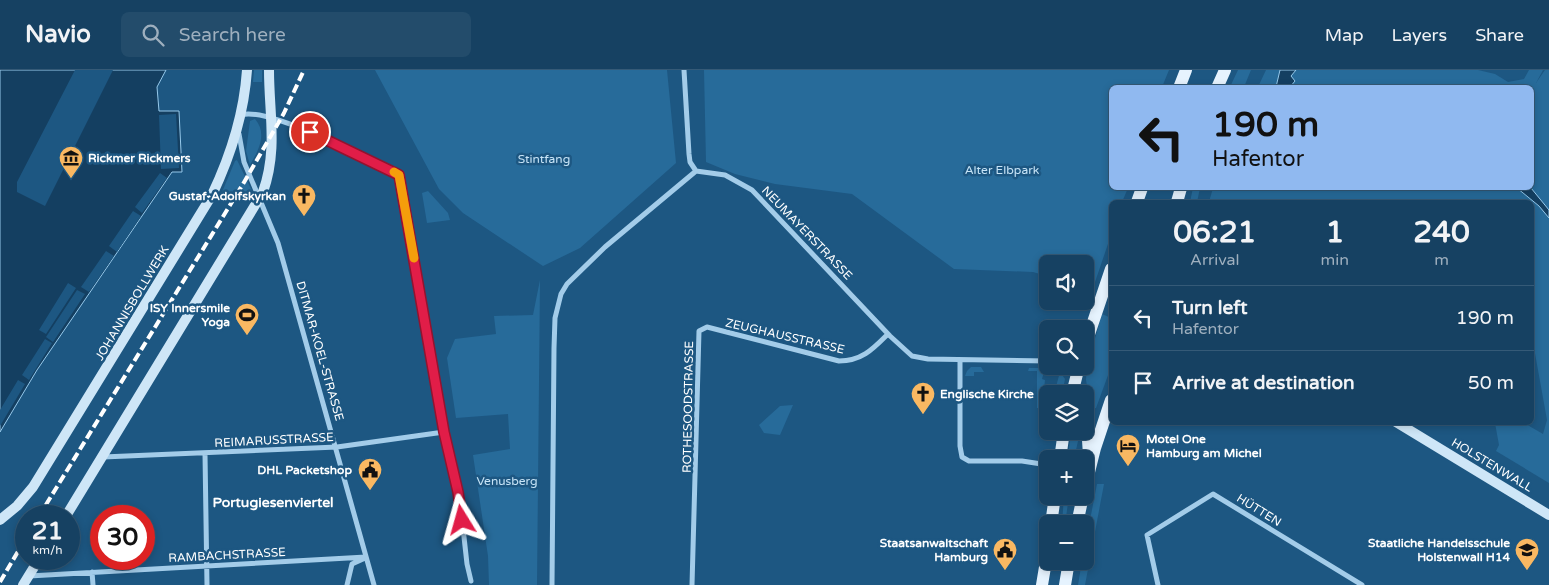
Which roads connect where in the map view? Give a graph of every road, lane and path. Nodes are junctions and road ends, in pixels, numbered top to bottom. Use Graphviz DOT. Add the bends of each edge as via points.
graph roads {
  1 [pos="247,70"];
  2 [pos="269,70"];
  3 [pos="684,70"];
  4 [pos="1186,70"];
  5 [pos="1221,70"];
  6 [pos="1225,70"];
  7 [pos="1180,85"];
  8 [pos="1218,85"];
  9 [pos="1218,85"];
  10 [pos="241,115"];
  11 [pos="272,120"];
  12 [pos="238,127"];
  13 [pos="696,171"];
  14 [pos="259,200"];
  15 [pos="1109,276"];
  16 [pos="1094,320"];
  17 [pos="700,331"];
  18 [pos="888,334"];
  19 [pos="960,360"];
  20 [pos="1039,361"];
  21 [pos="1109,406"];
  22 [pos="1401,425"];
  23 [pos="444,432"];
  24 [pos="337,448"];
  25 [pos="1094,450"];
  26 [pos="205,454"];
  27 [pos="104,457"];
  28 [pos="1039,464"];
  29 [pos="73,505"];
  30 [pos="1549,515"];
  31 [pos="0,520"];
  32 [pos="366,557"];
  33 [pos="206,566"];
  34 [pos="1044,570"];
  35 [pos="1068,570"];
  36 [pos="92,572"];
  37 [pos="26,580"];
  38 [pos="471,581"];
  39 [pos="93,585"];
  40 [pos="207,585"];
  41 [pos="347,585"];
  42 [pos="374,585"];
  43 [pos="552,585"];
  44 [pos="692,585"];
  45 [pos="1042,585"];
  46 [pos="1065,585"];
  47 [pos="1158,585"];
  48 [pos="1362,585"];
  1 -- 10 [label="main road, JOHANNISBOLLWERK"];
  2 -- 11 [label="main road"];
  3 -- 13 [label="street" via="689,154"];
  4 -- 7 [label="main road"];
  5 -- 8 [label="main road"];
  6 -- 9 [label="main road"];
  10 -- 11 [label="street" via="256,114"];
  10 -- 12 [label="main road, JOHANNISBOLLWERK"];
  11 -- 14 [label="main road" via="271,166"];
  11 -- 23 [label="street" via="302,128 399,175"];
  12 -- 14 [label="street, DITMAR-KOEL-STRASSE" via="244,162"];
  12 -- 31 [label="main road, JOHANNISBOLLWERK" via="212,196 33,487"];
  13 -- 18 [label="street, NEUMAYERSTRASSE" via="725,175 752,190"];
  13 -- 43 [label="street" via="601,250 561,294 555,318 554,348"];
  14 -- 24 [label="street, DITMAR-KOEL-STRASSE" via="273,226"];
  14 -- 27 [label="main road"];
  15 -- 16 [label="main road"];
  17 -- 18 [label="street, ZEUGHAUSSTRASSE" via="707,327 839,361 861,358"];
  17 -- 44 [label="street, ROTHESOODSTRASSE"];
  18 -- 19 [label="street, NEUMAYERSTRASSE" via="915,357"];
  19 -- 20 [label="street, NEUMAYERSTRASSE"];
  19 -- 28 [label="street" via="962,457 969,461"];
  21 -- 25 [label="main road"];
  22 -- 30 [label="main road, HOLSTENWALL"];
  23 -- 24 [label="street, REIMARUSSTRASSE"];
  23 -- 38 [label="street" via="458,492"];
  24 -- 26 [label="street, REIMARUSSTRASSE"];
  24 -- 32 [label="street, DITMAR-KOEL-STRASSE"];
  26 -- 27 [label="street, REIMARUSSTRASSE"];
  26 -- 33 [label="street"];
  27 -- 29 [label="main road"];
  32 -- 33 [label="street, RAMBACHSTRASSE"];
  32 -- 41 [label="street" via="352,564"];
  32 -- 42 [label="street, DITMAR-KOEL-STRASSE"];
  33 -- 36 [label="street, RAMBACHSTRASSE"];
  33 -- 40 [label="street"];
  34 -- 45 [label="main road"];
  35 -- 46 [label="main road"];
  36 -- 37 [label="street, RAMBACHSTRASSE"];
  36 -- 39 [label="street"];
  47 -- 48 [label="street, HÜTTEN" via="1146,535 1214,494"];
}
